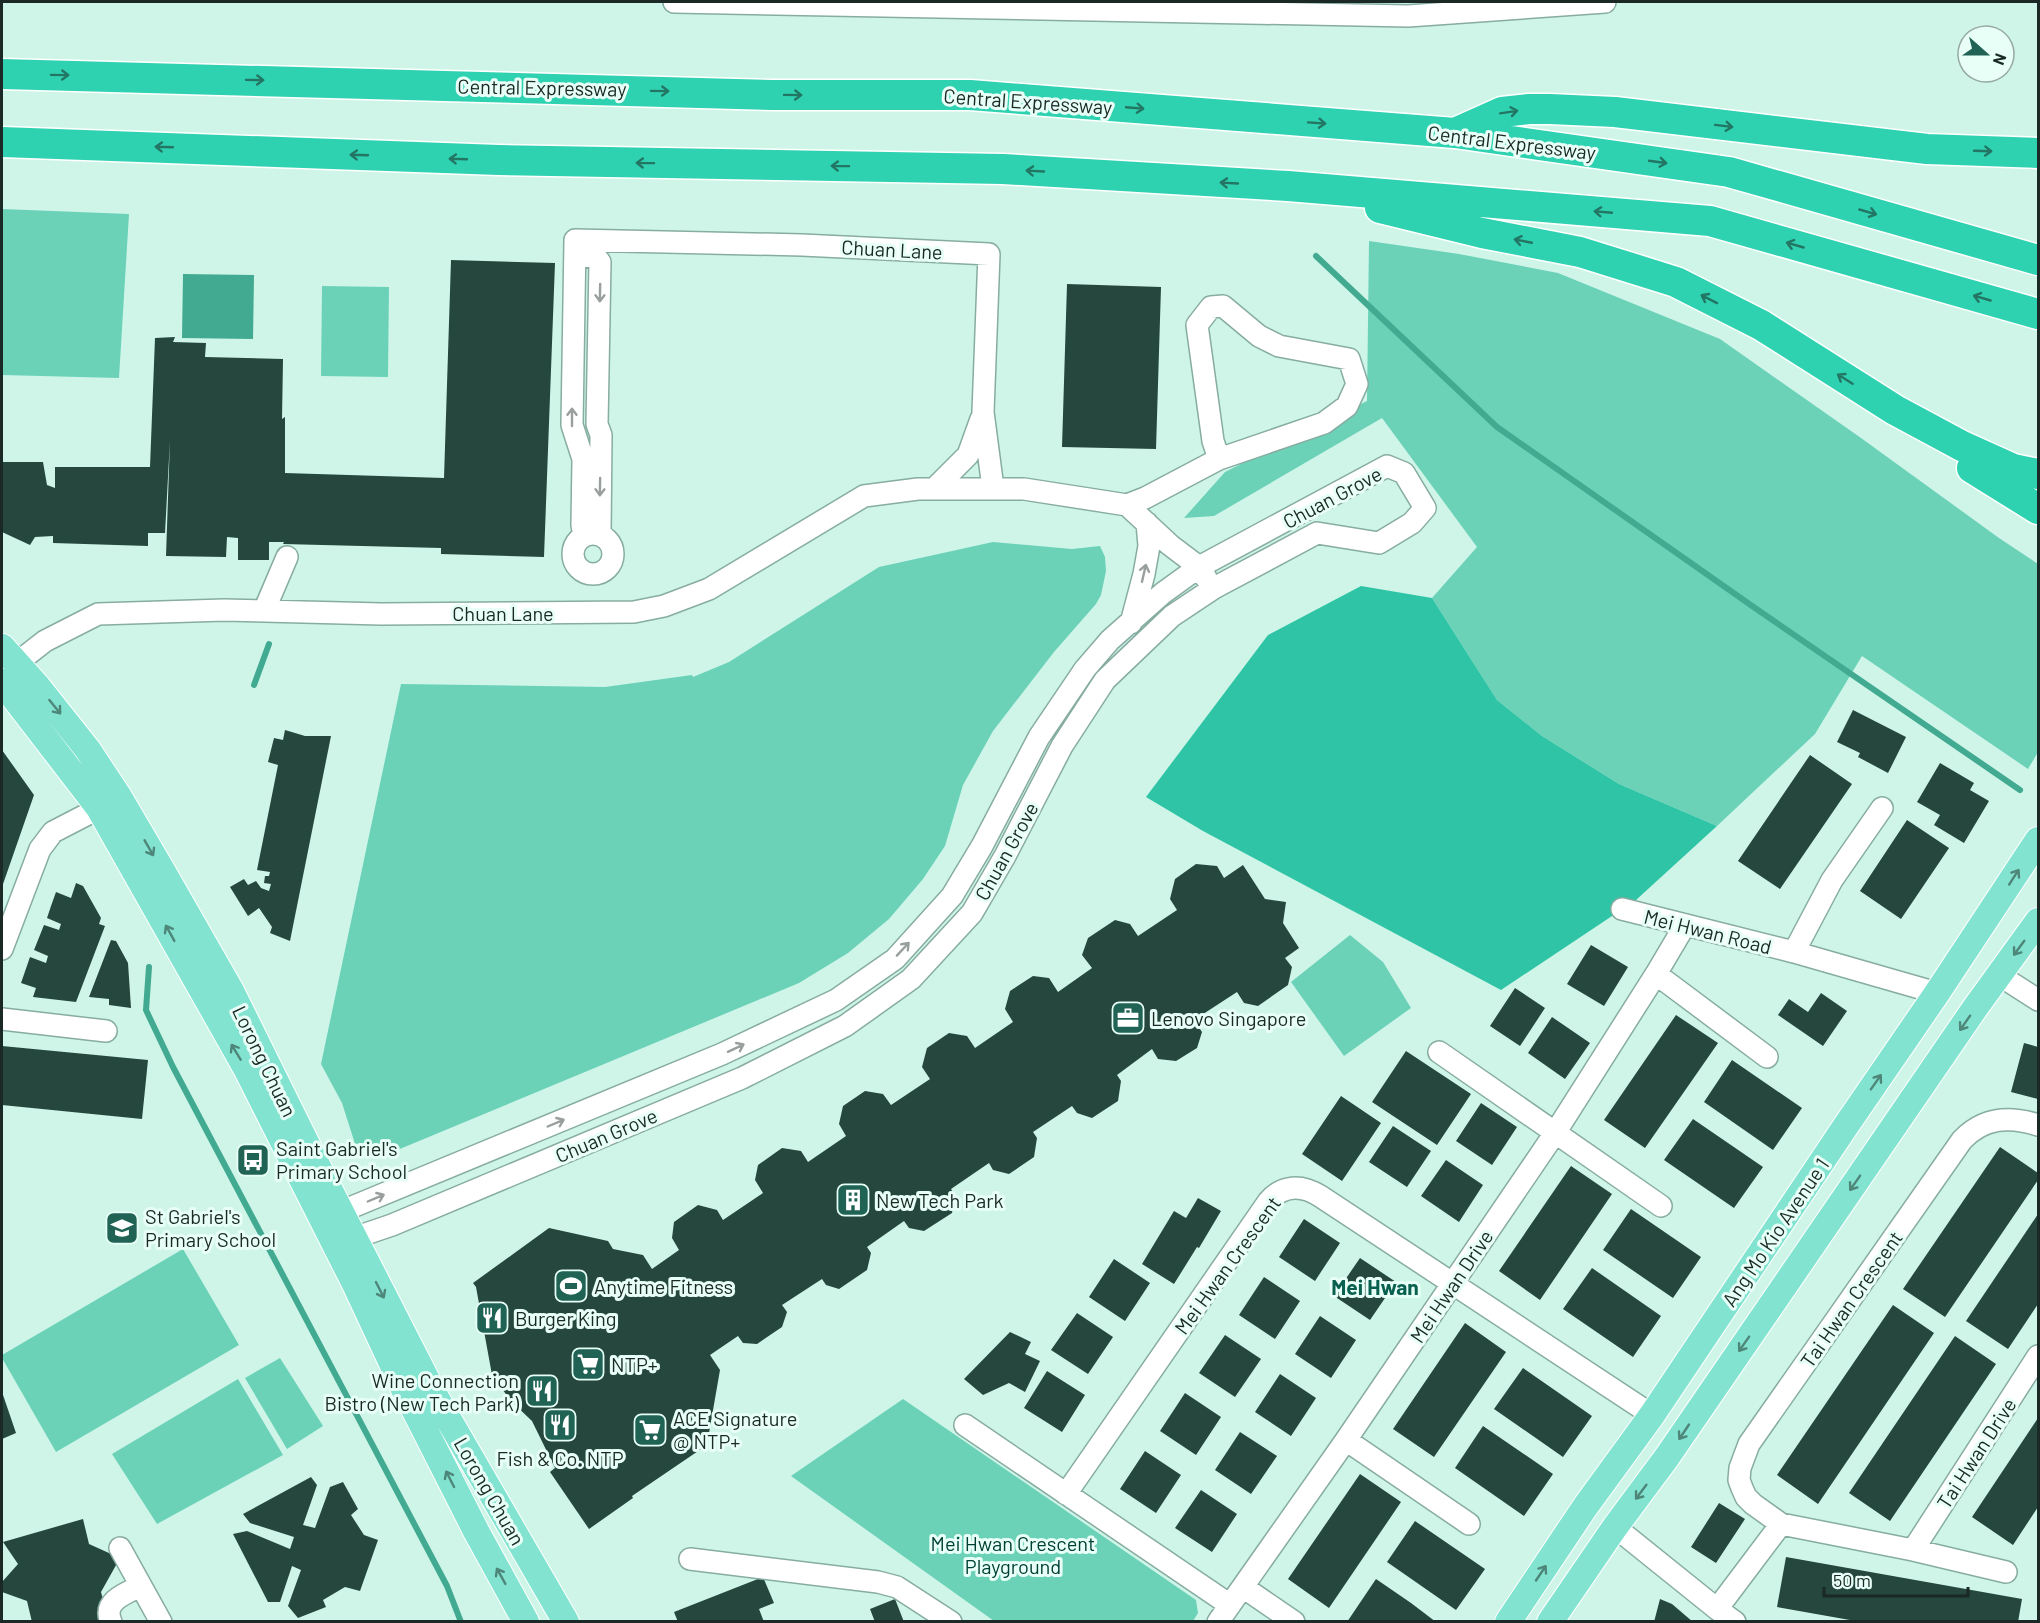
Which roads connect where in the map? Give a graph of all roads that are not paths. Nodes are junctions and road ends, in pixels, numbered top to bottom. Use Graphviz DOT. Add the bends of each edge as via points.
graph roads {
  1 [pos="674,2"];
  2 [pos="1605,2"];
  3 [pos="1176,6"];
  4 [pos="2,74"];
  5 [pos="1455,133"];
  6 [pos="2,142"];
  7 [pos="2038,153"];
  8 [pos="1288,186"];
  9 [pos="2038,260"];
  10 [pos="2038,314"];
  11 [pos="1895,410"];
  12 [pos="983,412"];
  13 [pos="1219,459"];
  14 [pos="2038,474"];
  15 [pos="935,488"];
  16 [pos="993,488"];
  17 [pos="1127,505"];
  18 [pos="2038,508"];
  19 [pos="1147,523"];
  20 [pos="592,536"];
  21 [pos="287,557"];
  22 [pos="1199,567"];
  23 [pos="1214,588"];
  24 [pos="264,611"];
  25 [pos="1131,623"];
  26 [pos="5,667"];
  27 [pos="109,803"];
  28 [pos="1882,808"];
  29 [pos="2038,840"];
  30 [pos="1622,909"];
  31 [pos="2038,921"];
  32 [pos="1685,925"];
  33 [pos="2,949"];
  34 [pos="1794,952"];
  35 [pos="218,967"];
  36 [pos="1656,974"];
  37 [pos="1999,975"];
  38 [pos="195,980"];
  39 [pos="231,992"];
  40 [pos="1937,993"];
  41 [pos="2038,1000"];
  42 [pos="207,1004"];
  43 [pos="2,1019"];
  44 [pos="106,1031"];
  45 [pos="1440,1052"];
  46 [pos="1767,1057"];
  47 [pos="2038,1125"];
  48 [pos="1555,1133"];
  49 [pos="1661,1206"];
  50 [pos="331,1216"];
  51 [pos="344,1241"];
  52 [pos="1453,1284"];
  53 [pos="2038,1356"];
  54 [pos="1652,1415"];
  55 [pos="965,1425"];
  56 [pos="1346,1440"];
  57 [pos="1066,1494"];
  58 [pos="1469,1524"];
  59 [pos="1781,1524"];
  60 [pos="1615,1527"];
  61 [pos="120,1548"];
  62 [pos="1913,1550"];
  63 [pos="690,1559"];
  64 [pos="2006,1572"];
  65 [pos="141,1586"];
  66 [pos="1243,1587"];
  67 [pos="1717,1610"];
  68 [pos="1224,1613"];
  69 [pos="111,1622"];
  70 [pos="161,1622"];
  71 [pos="526,1622"];
  72 [pos="566,1622"];
  73 [pos="951,1622"];
  74 [pos="1294,1622"];
  75 [pos="1508,1622"];
  76 [pos="1550,1622"];
  77 [pos="1735,1622"];
  1 -- 3 [label="street"];
  2 -- 3 [label="street" via="1408,16"];
  4 -- 5 [label="highway, Central Expressway, one-way" via="771,94 970,95"];
  5 -- 7 [label="highway, one-way" via="1502,112 1529,108 1615,112 1927,149"];
  5 -- 9 [label="highway, Central Expressway, one-way" via="1729,172"];
  8 -- 6 [label="highway, one-way" via="1003,170 499,160"];
  10 -- 8 [label="highway, one-way" via="1710,221"];
  11 -- 8 [label="highway, one-way" via="1761,326 1676,282 1580,252 1482,233"];
  11 -- 14 [label="highway" via="2003,465"];
  11 -- 18 [label="highway" via="1955,457"];
  12 -- 15 [label="street" via="968,454"];
  12 -- 16 [label="street, Chuan Lane"];
  12 -- 20 [label="street, Chuan Lane" via="989,254 575,240 572,425 583,459 582,525"];
  13 -- 13 [label="street" via="1324,423 1347,406 1357,384 1349,358 1280,346 1259,336 1223,306 1211,307 1197,325 1213,441"];
  13 -- 17 [label="street"];
  15 -- 16 [label="street, Chuan Lane"];
  15 -- 24 [label="street, Chuan Lane" via="864,496 709,589 664,606 634,612"];
  16 -- 17 [label="street, Chuan Lane"];
  17 -- 19 [label="street"];
  19 -- 22 [label="street"];
  25 -- 19 [label="street, one-way" via="1149,546"];
  21 -- 24 [label="street"];
  22 -- 23 [label="street"];
  22 -- 23 [label="street, Chuan Grove" via="1388,466 1404,473 1425,508 1412,523 1378,543 1317,532"];
  22 -- 25 [label="street, Chuan Grove"];
  23 -- 51 [label="street, Chuan Grove" via="1172,616 1104,680 1062,746 972,913 911,979 845,1026 742,1078 392,1225"];
  24 -- 26 [label="street, Chuan Lane" via="98,614"];
  50 -- 25 [label="street, Chuan Grove, one-way" via="722,1054 836,1000 895,958 952,896 1039,737 1085,669"];
  26 -- 27 [label="main road, Lorong Chuan"];
  27 -- 33 [label="street" via="53,832 40,849"];
  27 -- 35 [label="main road, Lorong Chuan, one-way"];
  38 -- 27 [label="main road, Lorong Chuan, one-way"];
  28 -- 34 [label="street, Mei Hwan Road" via="1832,880"];
  40 -- 29 [label="main road, Ang Mo Kio Avenue 1, one-way"];
  30 -- 32 [label="street, Mei Hwan Road"];
  31 -- 37 [label="main road, Ang Mo Kio Avenue 1, one-way"];
  32 -- 34 [label="street, Mei Hwan Road"];
  32 -- 36 [label="street, Mei Hwan Drive"];
  34 -- 40 [label="street, Mei Hwan Road"];
  35 -- 38 [label="street"];
  35 -- 39 [label="main road, Lorong Chuan"];
  36 -- 46 [label="street"];
  36 -- 48 [label="street, Mei Hwan Drive"];
  37 -- 41 [label="street"];
  37 -- 60 [label="main road, Ang Mo Kio Avenue 1, one-way"];
  38 -- 42 [label="main road, Lorong Chuan"];
  39 -- 42 [label="street"];
  39 -- 50 [label="main road, Lorong Chuan"];
  54 -- 40 [label="main road, Ang Mo Kio Avenue 1, one-way"];
  50 -- 42 [label="main road, Lorong Chuan, one-way"];
  43 -- 44 [label="street"];
  45 -- 48 [label="street"];
  47 -- 59 [label="street, Tai Hwan Crescent" via="1999,1119 1978,1126 1962,1140 1749,1444 1740,1468 1742,1488 1753,1504"];
  48 -- 49 [label="street"];
  48 -- 52 [label="street, Mei Hwan Drive"];
  50 -- 51 [label="main road, Lorong Chuan"];
  71 -- 51 [label="main road, Lorong Chuan, one-way" via="409,1399 356,1286"];
  51 -- 72 [label="main road, Lorong Chuan, one-way"];
  52 -- 54 [label="street, Mei Hwan Crescent"];
  52 -- 56 [label="street, Mei Hwan Drive"];
  52 -- 57 [label="street, Mei Hwan Crescent" via="1314,1192 1291,1187 1280,1190"];
  53 -- 62 [label="street, Tai Hwan Drive"];
  75 -- 54 [label="main road, Ang Mo Kio Avenue 1, one-way"];
  55 -- 57 [label="street"];
  56 -- 58 [label="street"];
  56 -- 66 [label="street, Mei Hwan Drive"];
  57 -- 68 [label="street"];
  59 -- 62 [label="street, Tai Hwan Crescent"];
  59 -- 67 [label="street"];
  60 -- 67 [label="street"];
  60 -- 76 [label="main road, Ang Mo Kio Avenue 1"];
  61 -- 65 [label="street"];
  62 -- 64 [label="street, Tai Hwan Crescent"];
  63 -- 73 [label="street" via="878,1582 897,1587"];
  65 -- 69 [label="street" via="113,1602 109,1609"];
  65 -- 70 [label="street"];
  66 -- 68 [label="street, Mei Hwan Drive"];
  66 -- 74 [label="street"];
  67 -- 77 [label="street"];
}
